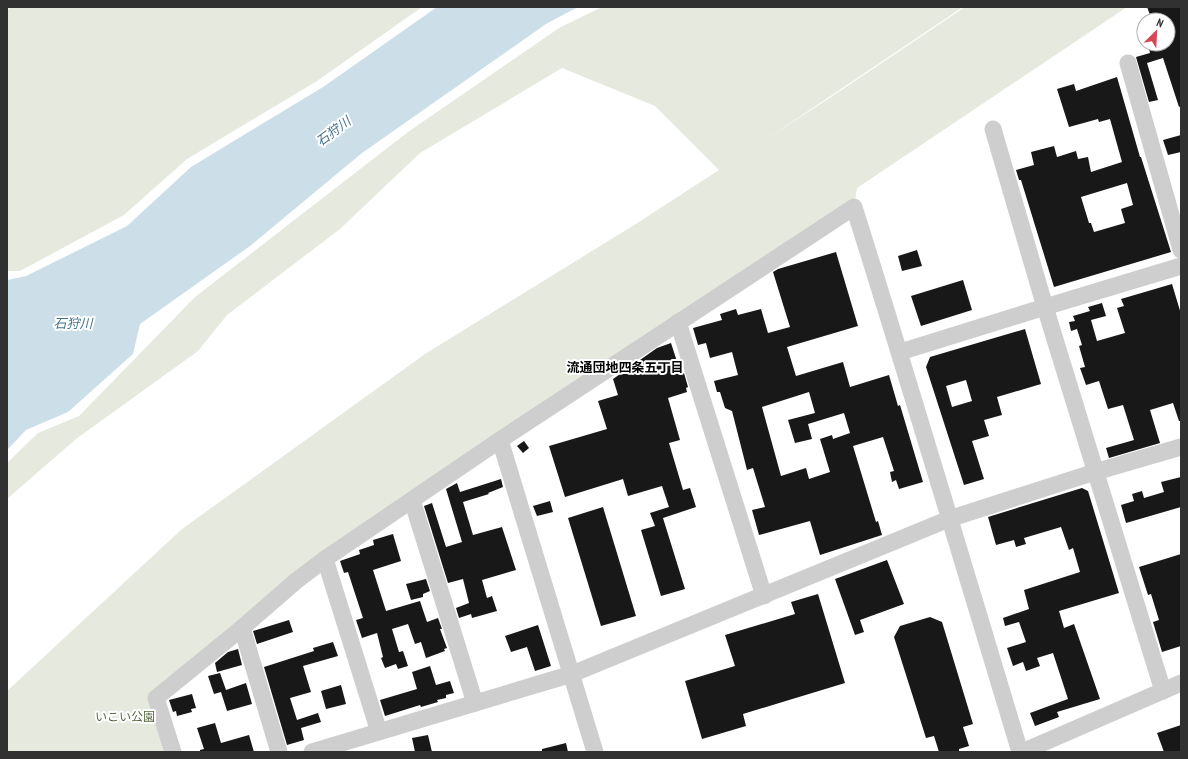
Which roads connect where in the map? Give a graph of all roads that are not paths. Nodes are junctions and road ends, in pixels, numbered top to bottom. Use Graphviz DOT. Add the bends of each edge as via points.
graph roads {
  1 [pos="1128,63"];
  2 [pos="993,129"];
  3 [pos="1181,250"];
  4 [pos="1181,266"];
  5 [pos="1045,307"];
  6 [pos="678,322"];
  7 [pos="900,352"];
  8 [pos="500,440"];
  9 [pos="1181,448"];
  10 [pos="1095,472"];
  11 [pos="412,500"];
  12 [pos="949,519"];
  13 [pos="325,559"];
  14 [pos="764,596"];
  15 [pos="242,628"];
  16 [pos="572,674"];
  17 [pos="1181,683"];
  18 [pos="1163,691"];
  19 [pos="475,703"];
  20 [pos="378,732"];
  21 [pos="173,752"];
  22 [pos="279,752"];
  23 [pos="312,752"];
  24 [pos="595,752"];
  25 [pos="1021,752"];
  1 -- 3 [label="street"];
  2 -- 5 [label="street"];
  4 -- 5 [label="street"];
  5 -- 7 [label="street"];
  5 -- 10 [label="street"];
  6 -- 7 [label="street" via="854,207"];
  6 -- 8 [label="street"];
  6 -- 14 [label="street"];
  7 -- 12 [label="street"];
  8 -- 11 [label="street"];
  8 -- 16 [label="street"];
  9 -- 10 [label="street"];
  10 -- 12 [label="street"];
  10 -- 18 [label="street"];
  11 -- 13 [label="street"];
  11 -- 19 [label="street"];
  12 -- 14 [label="street"];
  12 -- 25 [label="street"];
  13 -- 15 [label="street"];
  13 -- 20 [label="street"];
  14 -- 16 [label="street"];
  15 -- 21 [label="street" via="156,698"];
  15 -- 22 [label="street"];
  16 -- 19 [label="street"];
  16 -- 24 [label="street"];
  17 -- 18 [label="street"];
  18 -- 25 [label="street"];
  19 -- 20 [label="street"];
  20 -- 23 [label="street"];
}
